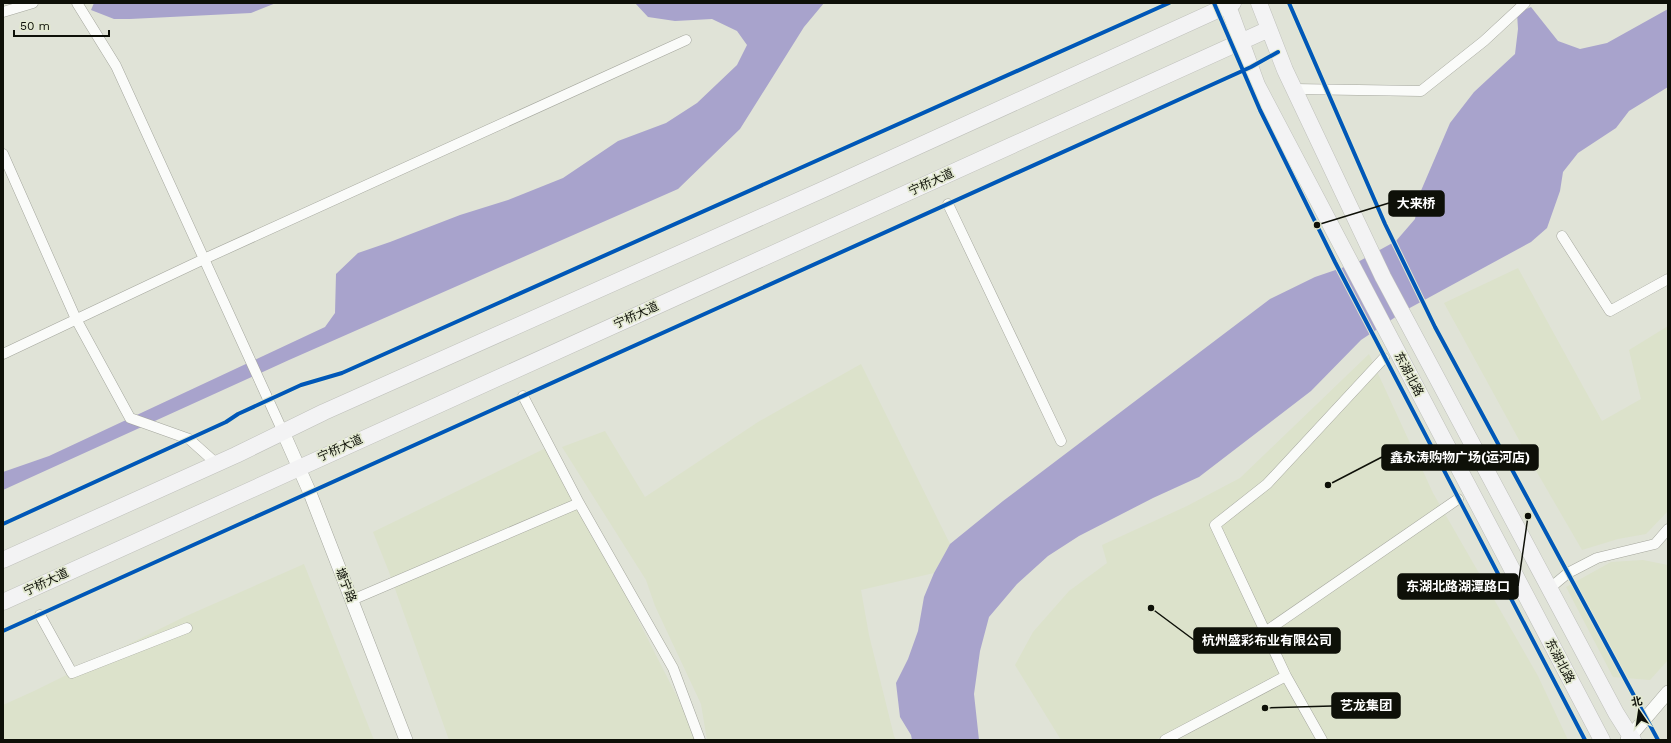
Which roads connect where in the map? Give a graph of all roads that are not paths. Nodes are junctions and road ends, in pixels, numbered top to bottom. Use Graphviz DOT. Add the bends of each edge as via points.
graph roads {
  1 [pos="33,3"];
  2 [pos="77,3"];
  3 [pos="1259,3"];
  4 [pos="1525,3"];
  5 [pos="1229,4"];
  6 [pos="3,12"];
  7 [pos="1269,29"];
  8 [pos="686,40"];
  9 [pos="1241,41"];
  10 [pos="1294,89"];
  11 [pos="3,154"];
  12 [pos="948,204"];
  13 [pos="1562,236"];
  14 [pos="204,259"];
  15 [pos="1668,279"];
  16 [pos="76,319"];
  17 [pos="3,354"];
  18 [pos="1390,354"];
  19 [pos="523,396"];
  20 [pos="283,432"];
  21 [pos="1061,441"];
  22 [pos="217,464"];
  23 [pos="299,467"];
  24 [pos="1458,498"];
  25 [pos="579,503"];
  26 [pos="1668,529"];
  27 [pos="3,560"];
  28 [pos="1550,588"];
  29 [pos="352,600"];
  30 [pos="3,602"];
  31 [pos="40,615"];
  32 [pos="187,628"];
  33 [pos="1265,632"];
  34 [pos="1286,676"];
  35 [pos="1668,692"];
  36 [pos="1630,739"];
  37 [pos="406,740"];
  38 [pos="700,740"];
  39 [pos="1165,740"];
  40 [pos="1322,740"];
  41 [pos="1602,740"];
  1 -- 6 [label="street"];
  2 -- 14 [label="street" via="116,66"];
  3 -- 7 [label="main road, 东湖北路"];
  4 -- 10 [label="street" via="1484,41 1421,91"];
  5 -- 9 [label="main road, 东湖北路"];
  5 -- 20 [label="main road"];
  7 -- 9 [label="main road, 宁桥大道"];
  7 -- 10 [label="main road, 东湖北路"];
  8 -- 14 [label="street"];
  9 -- 18 [label="main road, 东湖北路" via="1257,85 1343,248"];
  9 -- 23 [label="main road, 宁桥大道"];
  10 -- 28 [label="main road, 东湖北路" via="1383,277"];
  11 -- 16 [label="street"];
  12 -- 21 [label="street"];
  13 -- 15 [label="street" via="1610,311"];
  14 -- 16 [label="street"];
  14 -- 20 [label="street"];
  16 -- 17 [label="street"];
  16 -- 22 [label="street" via="130,418 189,439"];
  18 -- 33 [label="street" via="1267,484 1215,525"];
  18 -- 41 [label="main road, 东湖北路"];
  19 -- 25 [label="street"];
  20 -- 22 [label="main road"];
  20 -- 23 [label="street, 塘宁路"];
  22 -- 27 [label="main road"];
  23 -- 29 [label="street, 塘宁路"];
  23 -- 30 [label="main road, 宁桥大道"];
  24 -- 33 [label="street"];
  25 -- 29 [label="street"];
  25 -- 38 [label="street" via="673,668"];
  26 -- 28 [label="street" via="1655,544 1597,558 1568,573"];
  28 -- 36 [label="main road, 东湖北路"];
  29 -- 37 [label="street, 塘宁路"];
  31 -- 32 [label="street" via="72,672"];
  33 -- 34 [label="street"];
  34 -- 39 [label="street"];
  34 -- 40 [label="street"];
  35 -- 36 [label="street"];
}
